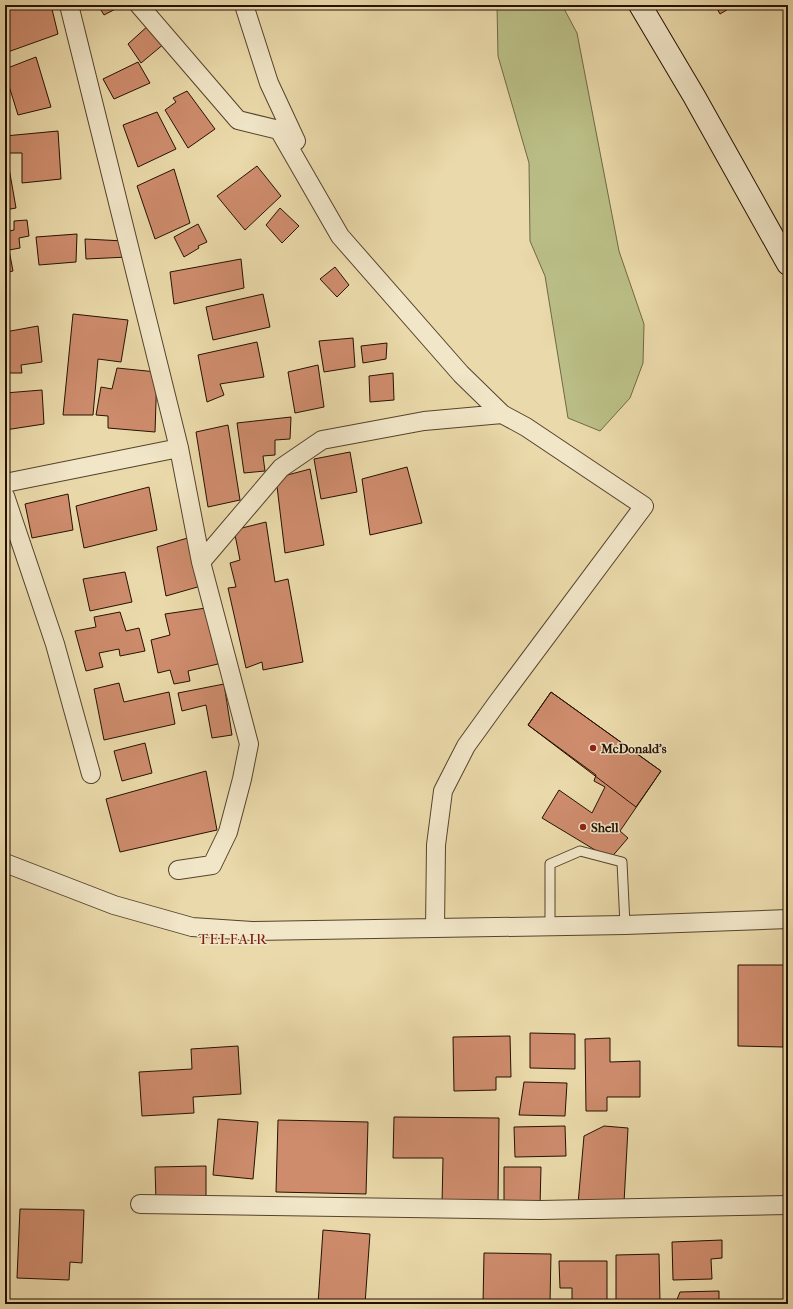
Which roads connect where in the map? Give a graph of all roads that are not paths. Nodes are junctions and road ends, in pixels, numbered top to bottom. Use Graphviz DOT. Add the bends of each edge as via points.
graph roads {
  1 [pos="69,5"];
  2 [pos="139,5"];
  3 [pos="244,5"];
  4 [pos="640,5"];
  5 [pos="340,236"];
  6 [pos="788,264"];
  7 [pos="502,414"];
  8 [pos="179,448"];
  9 [pos="5,483"];
  10 [pos="5,496"];
  11 [pos="201,562"];
  12 [pos="91,774"];
  13 [pos="5,863"];
  14 [pos="178,870"];
  15 [pos="788,919"];
  16 [pos="759,920"];
  17 [pos="625,924"];
  18 [pos="550,926"];
  19 [pos="435,928"];
  20 [pos="788,931"];
  21 [pos="140,1204"];
  22 [pos="788,1205"];
  1 -- 8 [label="street"];
  2 -- 5 [label="street" via="238,120 279,130"];
  3 -- 5 [label="street" via="269,84"];
  4 -- 6 [label="main road"];
  5 -- 7 [label="street" via="461,374"];
  7 -- 11 [label="street" via="424,421 322,440 281,468"];
  7 -- 19 [label="street" via="526,427 644,506 501,696 466,746 443,791 436,845"];
  8 -- 9 [label="street"];
  8 -- 11 [label="street"];
  10 -- 12 [label="street" via="55,644"];
  11 -- 14 [label="street" via="248,744 228,832 212,865"];
  13 -- 19 [label="street" via="114,905 192,927 252,931"];
  15 -- 16 [label="street"];
  16 -- 17 [label="street"];
  16 -- 20 [label="street"];
  17 -- 18 [label="street"];
  17 -- 18 [label="lane" via="622,862 580,850 550,864"];
  18 -- 19 [label="street"];
  21 -- 22 [label="street" via="525,1210"];
}
